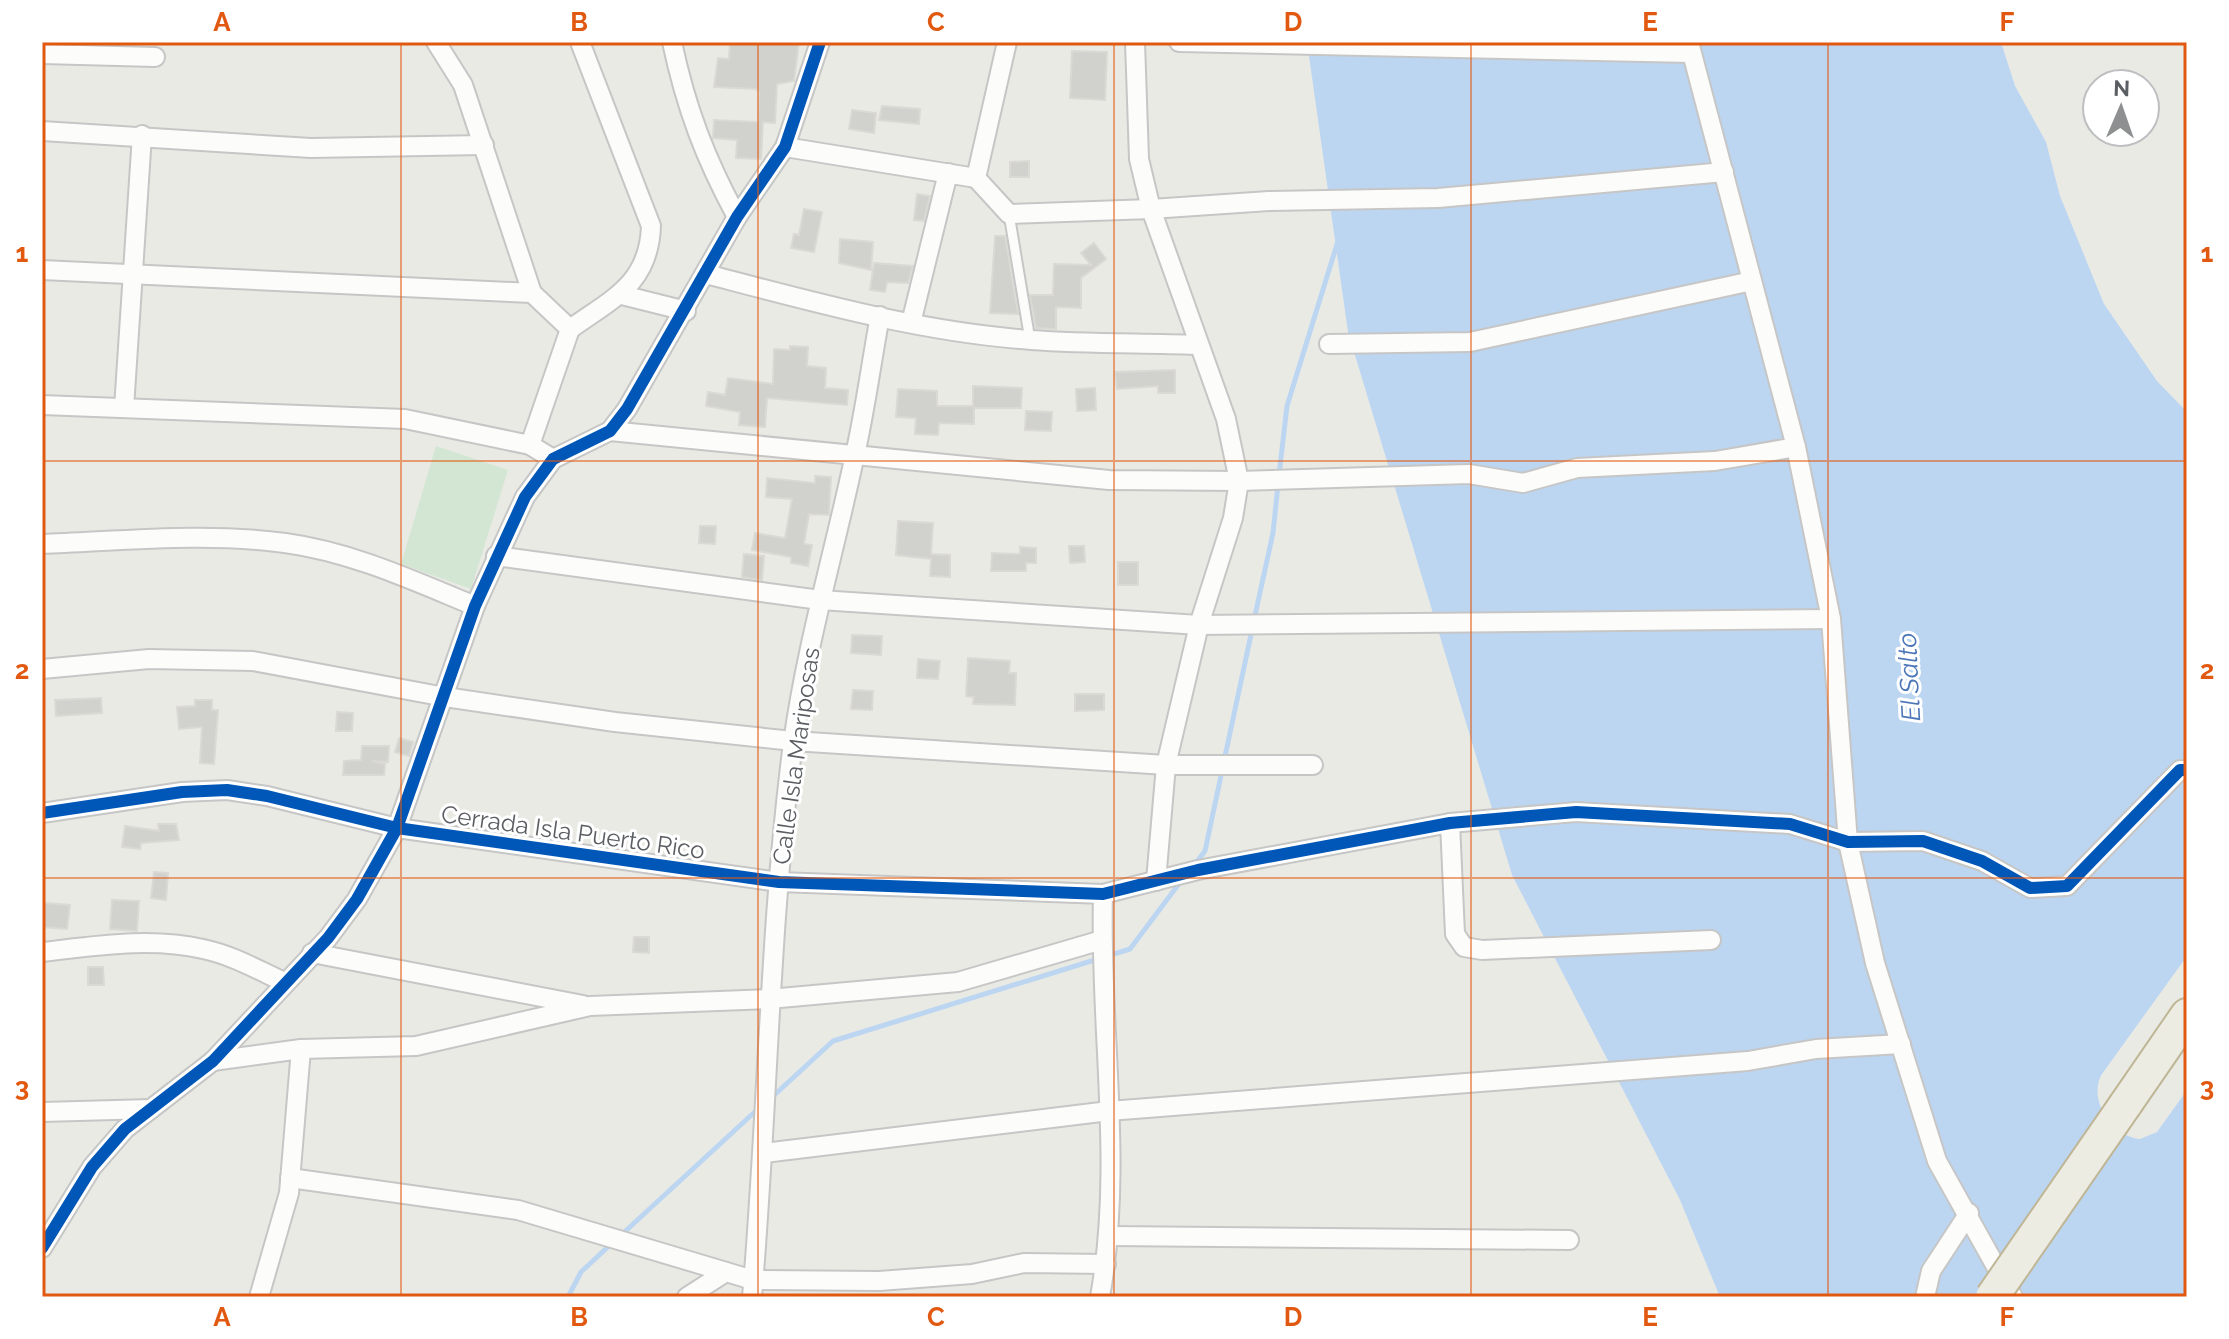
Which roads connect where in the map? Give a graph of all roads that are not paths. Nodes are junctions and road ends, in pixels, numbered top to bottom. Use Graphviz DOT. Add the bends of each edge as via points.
graph roads {
  1 [pos="436,42"];
  2 [pos="580,42"];
  3 [pos="672,42"];
  4 [pos="820,42"];
  5 [pos="1007,42"];
  6 [pos="1135,42"];
  7 [pos="1179,42"];
  8 [pos="1453,45"];
  9 [pos="1690,47"];
  10 [pos="42,54"];
  11 [pos="155,57"];
  12 [pos="42,131"];
  13 [pos="142,135"];
  14 [pos="484,145"];
  15 [pos="785,147"];
  16 [pos="1724,172"];
  17 [pos="948,173"];
  18 [pos="976,178"];
  19 [pos="1151,209"];
  20 [pos="1009,214"];
  21 [pos="737,217"];
  22 [pos="42,270"];
  23 [pos="134,274"];
  24 [pos="706,274"];
  25 [pos="1752,281"];
  26 [pos="532,293"];
  27 [pos="622,295"];
  28 [pos="686,311"];
  29 [pos="880,316"];
  30 [pos="911,323"];
  31 [pos="570,329"];
  32 [pos="1030,340"];
  33 [pos="1329,344"];
  34 [pos="1196,345"];
  35 [pos="42,405"];
  36 [pos="124,408"];
  37 [pos="610,431"];
  38 [pos="530,445"];
  39 [pos="1796,447"];
  40 [pos="855,457"];
  41 [pos="553,459"];
  42 [pos="1239,481"];
  43 [pos="42,544"];
  44 [pos="496,556"];
  45 [pos="820,600"];
  46 [pos="475,606"];
  47 [pos="1831,619"];
  48 [pos="1199,625"];
  49 [pos="42,669"];
  50 [pos="445,697"];
  51 [pos="793,741"];
  52 [pos="1166,765"];
  53 [pos="1313,765"];
  54 [pos="2187,770"];
  55 [pos="42,813"];
  56 [pos="1450,823"];
  57 [pos="397,828"];
  58 [pos="1848,842"];
  59 [pos="1156,881"];
  60 [pos="779,882"];
  61 [pos="1103,894"];
  62 [pos="1102,940"];
  63 [pos="1711,940"];
  64 [pos="42,952"];
  65 [pos="312,953"];
  66 [pos="284,982"];
  67 [pos="769,999"];
  68 [pos="590,1006"];
  69 [pos="2187,1015"];
  70 [pos="1901,1044"];
  71 [pos="301,1049"];
  72 [pos="213,1061"];
  73 [pos="151,1109"];
  74 [pos="1109,1111"];
  75 [pos="42,1112"];
  76 [pos="764,1153"];
  77 [pos="290,1178"];
  78 [pos="1969,1213"];
  79 [pos="1109,1236"];
  80 [pos="1569,1240"];
  81 [pos="42,1247"];
  82 [pos="1106,1264"];
  83 [pos="726,1272"];
  84 [pos="753,1288"];
  85 [pos="259,1297"];
  86 [pos="687,1297"];
  87 [pos="1100,1297"];
  88 [pos="1925,1297"];
  89 [pos="1992,1297"];
  90 [pos="2013,1297"];
  1 -- 14 [label="street" via="463,85"];
  2 -- 27 [label="street" via="651,226 641,268"];
  3 -- 21 [label="street" via="684,100"];
  4 -- 15 [label="street"];
  5 -- 18 [label="street"];
  6 -- 19 [label="street" via="1139,159"];
  7 -- 8 [label="street"];
  8 -- 9 [label="street"];
  9 -- 16 [label="street"];
  10 -- 11 [label="street"];
  12 -- 13 [label="street"];
  13 -- 14 [label="street" via="311,148"];
  13 -- 23 [label="street"];
  14 -- 26 [label="street"];
  15 -- 17 [label="street"];
  15 -- 21 [label="street"];
  16 -- 19 [label="street" via="1438,198"];
  16 -- 25 [label="street"];
  17 -- 18 [label="street"];
  17 -- 30 [label="street"];
  18 -- 20 [label="street"];
  19 -- 20 [label="street"];
  19 -- 34 [label="street"];
  20 -- 32 [label="lane"];
  21 -- 24 [label="street"];
  22 -- 23 [label="street"];
  23 -- 26 [label="street"];
  23 -- 36 [label="street"];
  24 -- 28 [label="street"];
  24 -- 29 [label="street"];
  25 -- 33 [label="street" via="1470,342"];
  25 -- 39 [label="street"];
  26 -- 31 [label="street"];
  27 -- 28 [label="street"];
  27 -- 31 [label="street"];
  28 -- 37 [label="street"];
  29 -- 30 [label="street"];
  29 -- 40 [label="street, Calle Isla Mariposas"];
  30 -- 32 [label="street"];
  31 -- 38 [label="street"];
  32 -- 34 [label="street"];
  34 -- 42 [label="street" via="1226,419"];
  35 -- 36 [label="street"];
  36 -- 38 [label="street" via="405,419"];
  37 -- 40 [label="street"];
  37 -- 41 [label="street"];
  38 -- 41 [label="street"];
  39 -- 42 [label="street" via="1715,461 1577,468 1523,483 1469,474"];
  39 -- 47 [label="street"];
  40 -- 42 [label="street" via="1109,480"];
  40 -- 45 [label="street, Calle Isla Mariposas"];
  41 -- 44 [label="street" via="525,497"];
  42 -- 48 [label="street" via="1233,518"];
  43 -- 46 [label="street" via="193,539 284,543 342,555"];
  44 -- 45 [label="street"];
  44 -- 46 [label="street"];
  45 -- 48 [label="street"];
  45 -- 51 [label="street, Calle Isla Mariposas"];
  46 -- 50 [label="street"];
  47 -- 48 [label="street"];
  47 -- 58 [label="street"];
  48 -- 52 [label="street"];
  49 -- 50 [label="street" via="149,659 253,661"];
  50 -- 51 [label="street"];
  50 -- 57 [label="street"];
  51 -- 52 [label="street"];
  51 -- 60 [label="street, Calle Isla Mariposas"];
  52 -- 53 [label="street"];
  52 -- 59 [label="street"];
  54 -- 58 [label="street, Cerrada Isla Puerto Rico" via="2180,770 2067,886 2030,888 1982,861 1923,841"];
  55 -- 57 [label="street, Cerrada Isla Puerto Rico" via="227,790"];
  56 -- 58 [label="street, Cerrada Isla Puerto Rico" via="1576,812 1790,824"];
  56 -- 59 [label="street, Cerrada Isla Puerto Rico"];
  56 -- 63 [label="street" via="1455,934 1464,947"];
  57 -- 60 [label="street, Cerrada Isla Puerto Rico"];
  57 -- 65 [label="street" via="357,899"];
  58 -- 70 [label="street" via="1875,963"];
  59 -- 61 [label="street, Cerrada Isla Puerto Rico"];
  60 -- 61 [label="street, Cerrada Isla Puerto Rico"];
  60 -- 67 [label="street, Calle Isla Mariposas"];
  61 -- 62 [label="street"];
  62 -- 67 [label="street" via="958,982"];
  62 -- 74 [label="street"];
  64 -- 66 [label="street" via="132,942 177,945 232,957"];
  65 -- 66 [label="street"];
  65 -- 68 [label="street"];
  66 -- 72 [label="street"];
  67 -- 68 [label="street"];
  67 -- 76 [label="street, Calle Isla Mariposas"];
  68 -- 71 [label="street" via="416,1046"];
  69 -- 89 [label="highway, bridge"];
  70 -- 74 [label="street" via="1816,1049 1748,1061"];
  70 -- 78 [label="street" via="1937,1161"];
  71 -- 72 [label="street"];
  71 -- 77 [label="street"];
  72 -- 73 [label="street"];
  73 -- 75 [label="street"];
  73 -- 81 [label="street" via="92,1167"];
  74 -- 76 [label="street"];
  74 -- 79 [label="street"];
  76 -- 84 [label="street, Calle Isla Mariposas"];
  77 -- 83 [label="street" via="518,1210"];
  77 -- 85 [label="street"];
  78 -- 88 [label="street" via="1936,1262"];
  78 -- 90 [label="street"];
  79 -- 80 [label="street"];
  79 -- 82 [label="street"];
  82 -- 84 [label="street" via="1024,1263 972,1274"];
  82 -- 87 [label="street"];
  83 -- 84 [label="street"];
  83 -- 86 [label="street"];
}
